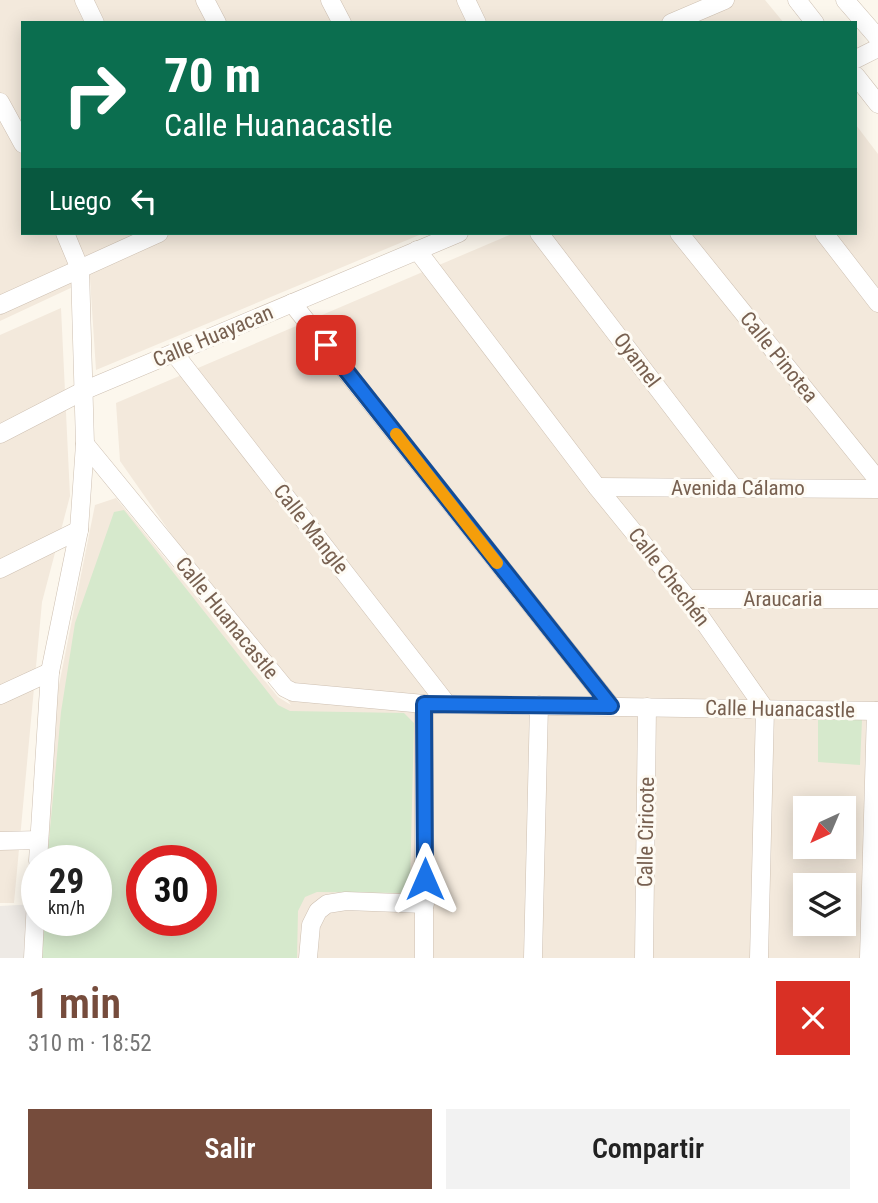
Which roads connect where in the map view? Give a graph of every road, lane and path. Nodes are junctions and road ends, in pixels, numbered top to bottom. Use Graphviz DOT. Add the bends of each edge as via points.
graph roads {
  1 [pos="84,0"];
  2 [pos="205,0"];
  3 [pos="330,0"];
  4 [pos="466,0"];
  5 [pos="725,0"];
  6 [pos="797,0"];
  7 [pos="845,0"];
  8 [pos="94,21"];
  9 [pos="216,21"];
  10 [pos="341,21"];
  11 [pos="476,21"];
  12 [pos="676,21"];
  13 [pos="813,21"];
  14 [pos="878,38"];
  15 [pos="878,48"];
  16 [pos="857,58"];
  17 [pos="857,77"];
  18 [pos="0,102"];
  19 [pos="878,104"];
  20 [pos="21,140"];
  21 [pos="66,235"];
  22 [pos="155,235"];
  23 [pos="449,235"];
  24 [pos="541,235"];
  25 [pos="682,235"];
  26 [pos="826,235"];
  27 [pos="417,250"];
  28 [pos="80,269"];
  29 [pos="292,303"];
  30 [pos="878,303"];
  31 [pos="0,305"];
  32 [pos="174,353"];
  33 [pos="83,391"];
  34 [pos="0,434"];
  35 [pos="85,444"];
  36 [pos="878,480"];
  37 [pos="597,487"];
  38 [pos="734,488"];
  39 [pos="878,489"];
  40 [pos="79,530"];
  41 [pos="0,569"];
  42 [pos="688,599"];
  43 [pos="878,599"];
  44 [pos="50,672"];
  45 [pos="0,695"];
  46 [pos="424,704"];
  47 [pos="447,704"];
  48 [pos="539,705"];
  49 [pos="611,706"];
  50 [pos="647,707"];
  51 [pos="765,709"];
  52 [pos="877,710"];
  53 [pos="39,840"];
  54 [pos="0,841"];
  55 [pos="39,845"];
  56 [pos="425,904"];
  57 [pos="34,936"];
  58 [pos="33,958"];
  59 [pos="308,958"];
  60 [pos="424,958"];
  61 [pos="533,958"];
  62 [pos="644,958"];
  63 [pos="759,958"];
  64 [pos="870,958"];
  1 -- 8 [label="street"];
  2 -- 9 [label="street"];
  3 -- 10 [label="street"];
  4 -- 11 [label="street"];
  5 -- 12 [label="street"];
  6 -- 13 [label="street"];
  7 -- 14 [label="street"];
  15 -- 16 [label="street"];
  17 -- 19 [label="street"];
  18 -- 20 [label="street"];
  21 -- 28 [label="street"];
  22 -- 28 [label="street"];
  23 -- 27 [label="street, Calle Huayacan"];
  24 -- 38 [label="street, Oyamel"];
  25 -- 36 [label="street, Calle Pinotea"];
  26 -- 30 [label="street"];
  27 -- 29 [label="street, Calle Huayacan"];
  27 -- 37 [label="street, Calle Chechén"];
  28 -- 31 [label="street"];
  28 -- 33 [label="street"];
  29 -- 32 [label="street, Calle Huayacan"];
  29 -- 49 [label="street"];
  32 -- 33 [label="street, Calle Huayacan"];
  32 -- 47 [label="street, Calle Mangle"];
  33 -- 34 [label="street, Calle Huayacan"];
  33 -- 35 [label="street"];
  35 -- 40 [label="street"];
  35 -- 46 [label="street, Calle Huanacastle" via="285,688 298,694"];
  37 -- 38 [label="street, Avenida Cálamo"];
  37 -- 42 [label="street, Calle Chechén"];
  38 -- 39 [label="street, Avenida Cálamo"];
  40 -- 41 [label="street"];
  40 -- 44 [label="street"];
  42 -- 43 [label="street, Araucaria"];
  42 -- 51 [label="street, Calle Chechén"];
  44 -- 45 [label="street"];
  44 -- 53 [label="street"];
  46 -- 47 [label="street, Calle Huanacastle"];
  46 -- 56 [label="street"];
  47 -- 48 [label="street, Calle Huanacastle"];
  48 -- 49 [label="street, Calle Huanacastle"];
  48 -- 61 [label="street"];
  49 -- 50 [label="street, Calle Huanacastle"];
  50 -- 51 [label="street, Calle Huanacastle"];
  50 -- 62 [label="street, Calle Ciricote"];
  51 -- 52 [label="street, Calle Huanacastle"];
  51 -- 63 [label="street"];
  52 -- 64 [label="street"];
  53 -- 54 [label="street"];
  53 -- 55 [label="street"];
  56 -- 59 [label="street" via="327,904 311,925"];
  56 -- 60 [label="street"];
  57 -- 58 [label="street"];
}
